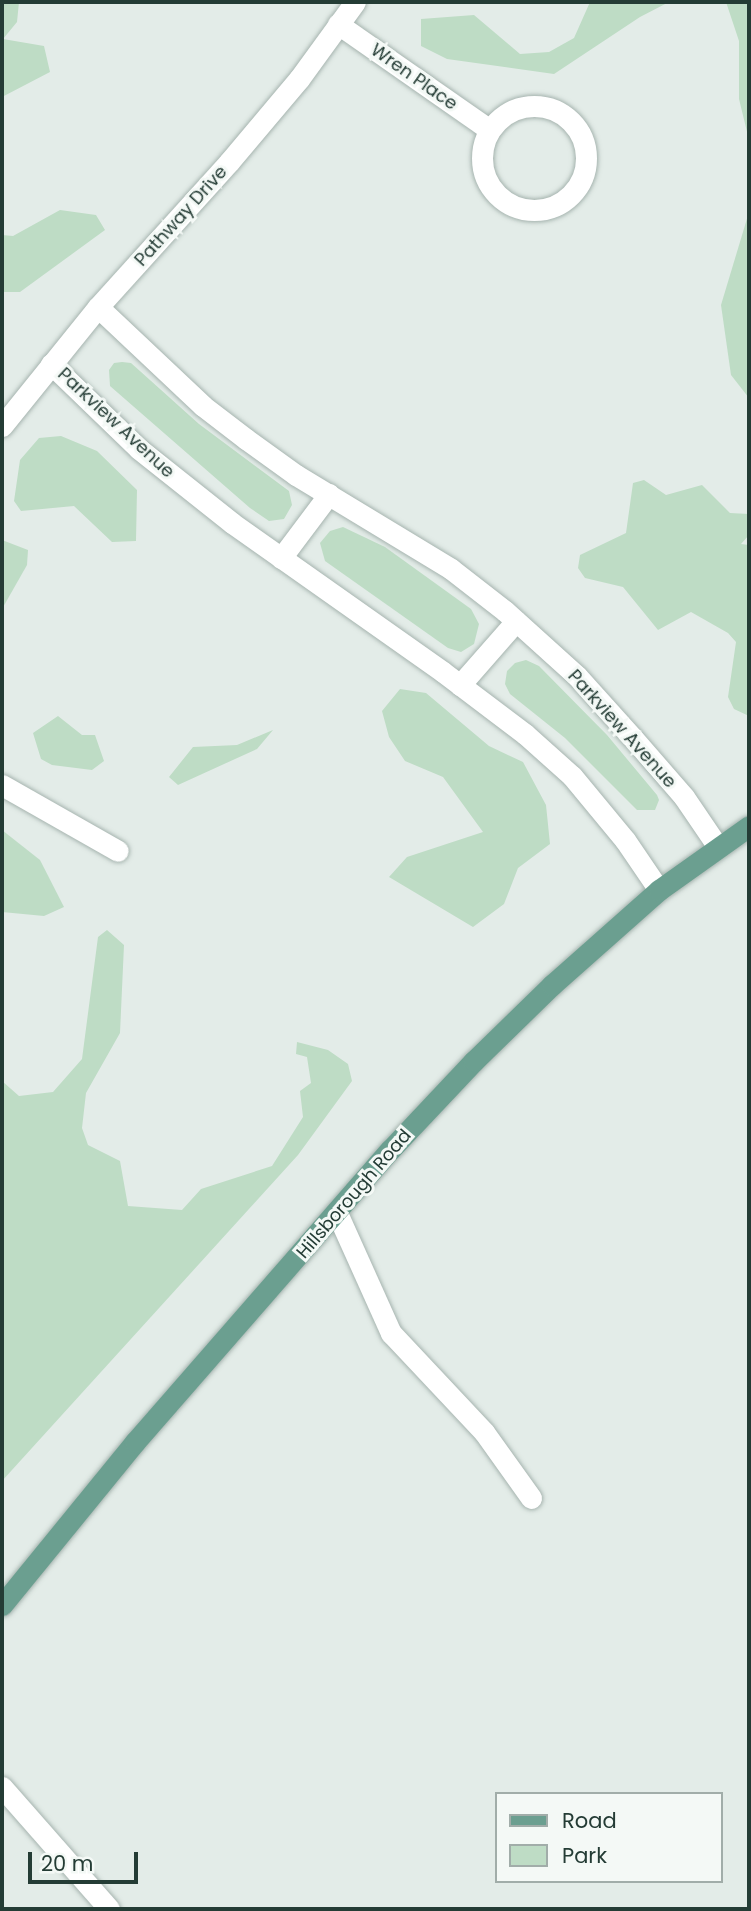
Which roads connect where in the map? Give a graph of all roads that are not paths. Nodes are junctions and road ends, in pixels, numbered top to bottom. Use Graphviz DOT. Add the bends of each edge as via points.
graph roads {
  1 [pos="355,2"];
  2 [pos="338,24"];
  3 [pos="490,130"];
  4 [pos="98,307"];
  5 [pos="51,364"];
  6 [pos="2,426"];
  7 [pos="329,494"];
  8 [pos="281,558"];
  9 [pos="516,621"];
  10 [pos="460,685"];
  11 [pos="2,785"];
  12 [pos="749,826"];
  13 [pos="718,846"];
  14 [pos="118,851"];
  15 [pos="659,890"];
  16 [pos="337,1213"];
  17 [pos="531,1498"];
  18 [pos="2,1605"];
  19 [pos="2,1787"];
  20 [pos="109,1909"];
  1 -- 2 [label="street, Pathway Drive"];
  2 -- 3 [label="street, Wren Place"];
  2 -- 4 [label="street, Pathway Drive" via="238,152"];
  3 -- 3 [label="street" via="483,146 484,172 496,195 509,205 543,210 572,194 582,179 586,162 577,129 550,108 516,109"];
  4 -- 5 [label="street, Pathway Drive"];
  4 -- 7 [label="street, Parkview Avenue" via="203,406"];
  5 -- 6 [label="street, Pathway Drive"];
  5 -- 8 [label="street, Parkview Avenue" via="139,449"];
  7 -- 8 [label="street"];
  7 -- 9 [label="street, Parkview Avenue" via="451,569"];
  8 -- 10 [label="street, Parkview Avenue"];
  9 -- 10 [label="street"];
  9 -- 13 [label="street, Parkview Avenue" via="577,676 632,737 684,797"];
  10 -- 15 [label="street, Parkview Avenue" via="572,776 625,839"];
  11 -- 14 [label="street"];
  12 -- 13 [label="main road, Hillsborough Road"];
  13 -- 15 [label="main road, Hillsborough Road"];
  15 -- 16 [label="main road, Hillsborough Road" via="474,1061"];
  16 -- 17 [label="street" via="391,1333 484,1432"];
  16 -- 18 [label="main road, Hillsborough Road" via="135,1442"];
  19 -- 20 [label="street"];
}
